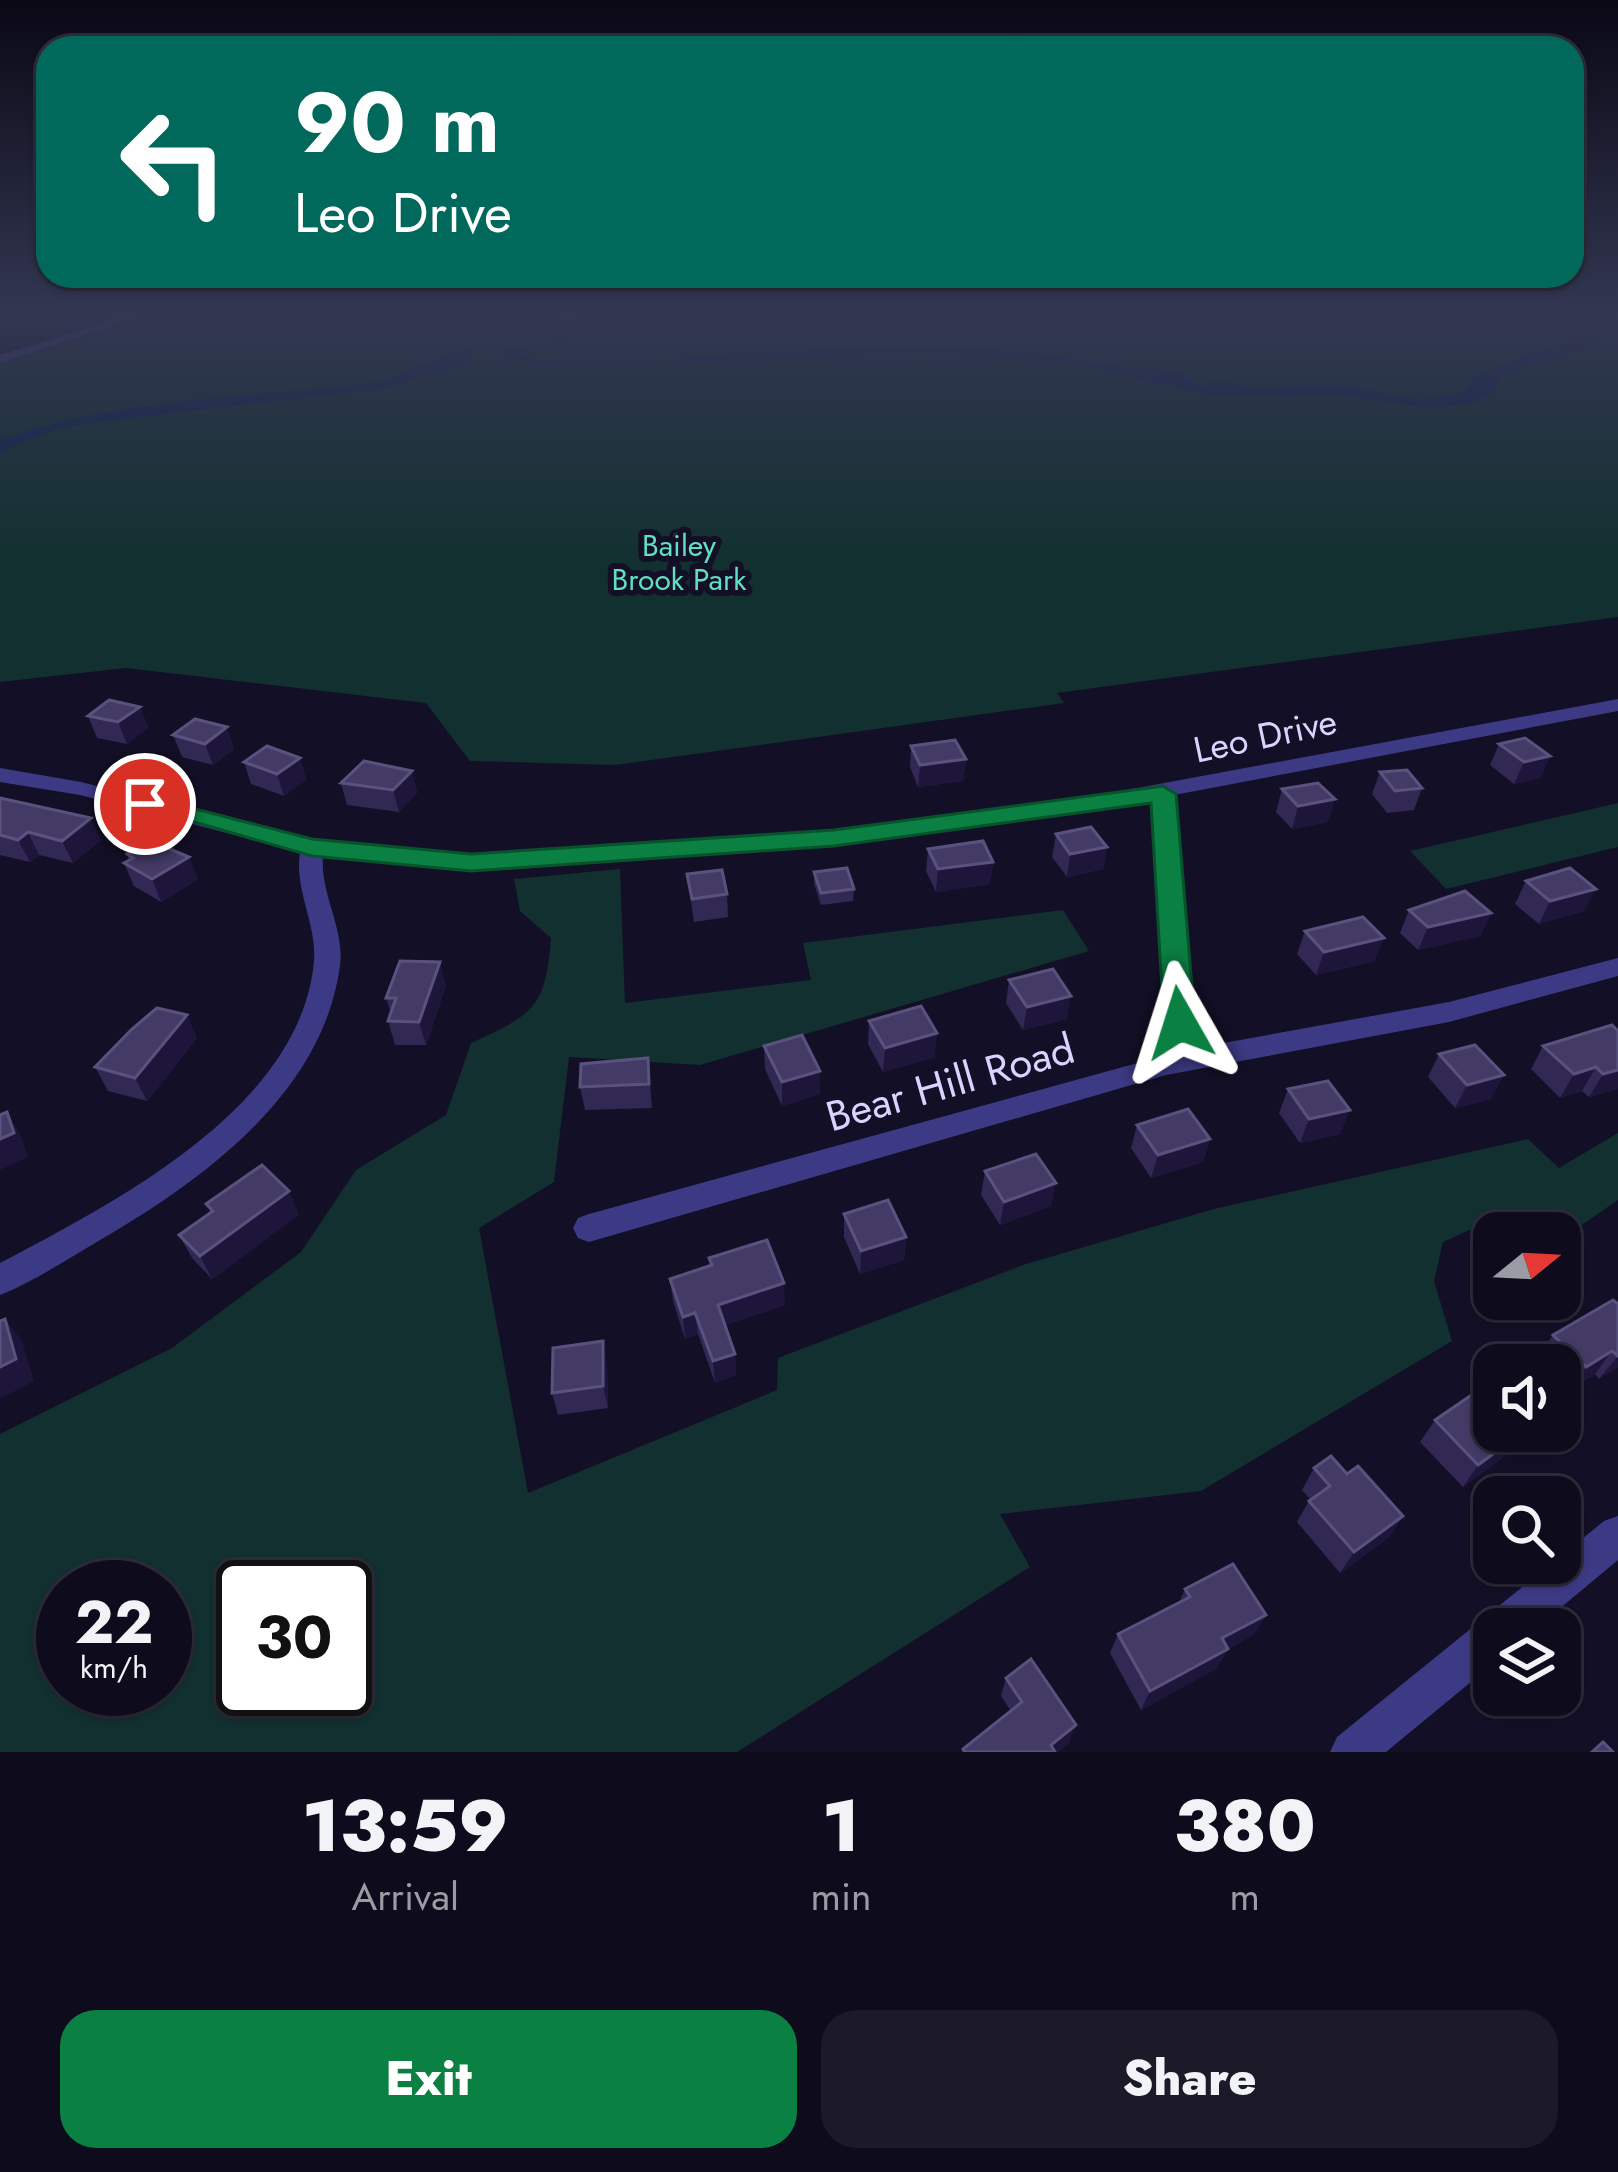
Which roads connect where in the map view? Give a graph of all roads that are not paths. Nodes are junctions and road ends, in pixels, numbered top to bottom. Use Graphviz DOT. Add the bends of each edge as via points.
graph roads {
  1 [pos="1618,705"];
  2 [pos="0,775"];
  3 [pos="1163,794"];
  4 [pos="312,848"];
  5 [pos="1618,967"];
  6 [pos="1198,1058"];
  7 [pos="589,1228"];
  8 [pos="0,1280"];
  9 [pos="1618,1535"];
  10 [pos="1529,1608"];
  11 [pos="1473,1653"];
  12 [pos="1352,1752"];
  1 -- 3 [label="street, Leo Drive"];
  2 -- 4 [label="street, Leo Drive"];
  3 -- 4 [label="street, Leo Drive" via="879,833 585,858 426,861"];
  3 -- 6 [label="street" via="1177,1011"];
  4 -- 8 [label="street" via="327,961 313,1015 282,1069 190,1166"];
  5 -- 6 [label="street, Bear Hill Road" via="1449,1012"];
  6 -- 7 [label="street, Bear Hill Road"];
  9 -- 10 [label="street"];
  11 -- 12 [label="street"];
}
